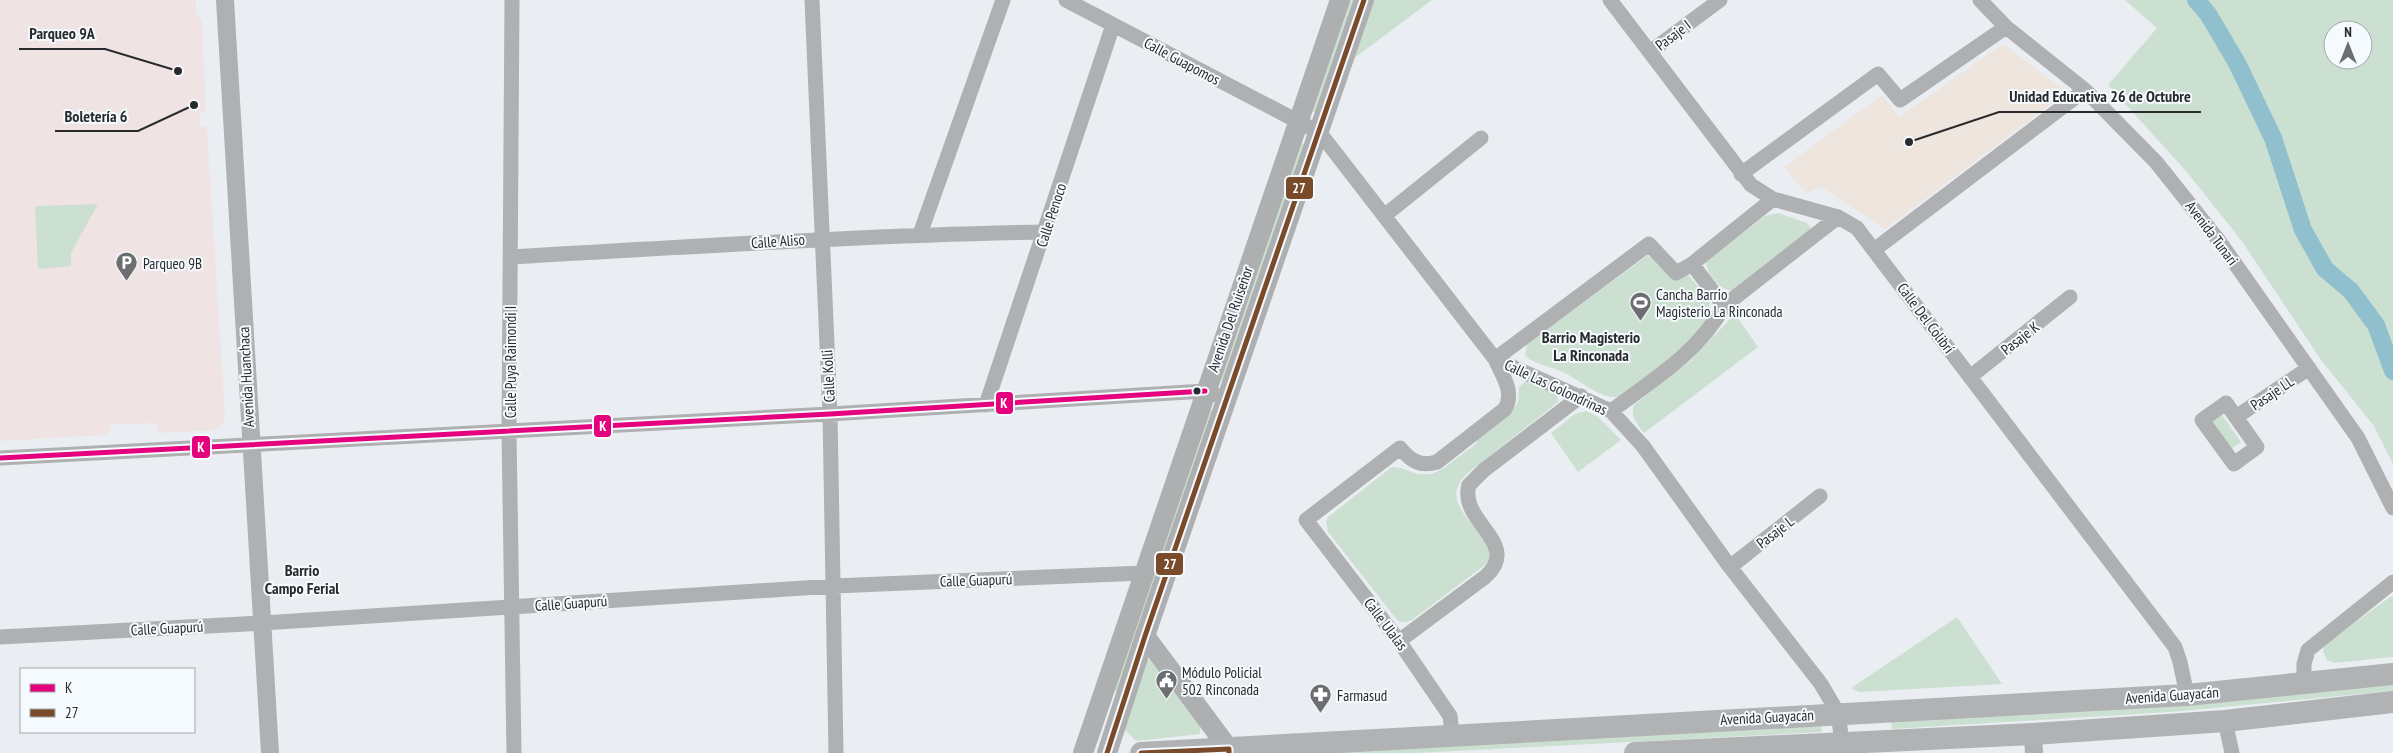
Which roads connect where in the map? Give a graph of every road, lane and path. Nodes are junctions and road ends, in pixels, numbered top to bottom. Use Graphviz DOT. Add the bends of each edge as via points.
graph roads {
  1 [pos="224,0"];
  2 [pos="512,0"];
  3 [pos="812,0"];
  4 [pos="1003,0"];
  5 [pos="1066,0"];
  6 [pos="1340,0"];
  7 [pos="1364,0"];
  8 [pos="1610,0"];
  9 [pos="1720,0"];
  10 [pos="1980,0"];
  11 [pos="1113,24"];
  12 [pos="2006,27"];
  13 [pos="1650,52"];
  14 [pos="2085,90"];
  15 [pos="1298,122"];
  16 [pos="1320,133"];
  17 [pos="1480,138"];
  18 [pos="1741,174"];
  19 [pos="1773,200"];
  20 [pos="1384,216"];
  21 [pos="1838,217"];
  22 [pos="1046,232"];
  23 [pos="920,234"];
  24 [pos="822,238"];
  25 [pos="1874,250"];
  26 [pos="510,258"];
  27 [pos="1692,264"];
  28 [pos="2070,297"];
  29 [pos="1724,306"];
  30 [pos="1495,359"];
  31 [pos="2309,368"];
  32 [pos="1970,377"];
  33 [pos="1205,391"];
  34 [pos="1581,396"];
  35 [pos="1227,399"];
  36 [pos="986,405"];
  37 [pos="1611,411"];
  38 [pos="830,414"];
  39 [pos="2236,417"];
  40 [pos="509,431"];
  41 [pos="250,445"];
  42 [pos="0,458"];
  43 [pos="1820,496"];
  44 [pos="2393,508"];
  45 [pos="1730,567"];
  46 [pos="1143,573"];
  47 [pos="2393,582"];
  48 [pos="834,586"];
  49 [pos="512,606"];
  50 [pos="263,623"];
  51 [pos="1145,636"];
  52 [pos="0,637"];
  53 [pos="1399,640"];
  54 [pos="2393,674"];
  55 [pos="2304,683"];
  56 [pos="2187,695"];
  57 [pos="2393,702"];
  58 [pos="1838,713"];
  59 [pos="2225,721"];
  60 [pos="1452,734"];
  61 [pos="1842,742"];
  62 [pos="2033,743"];
  63 [pos="1229,751"];
  64 [pos="270,753"];
  65 [pos="514,753"];
  66 [pos="836,753"];
  67 [pos="1083,753"];
  68 [pos="1107,753"];
  69 [pos="1141,753"];
  70 [pos="1635,753"];
  71 [pos="2232,753"];
  1 -- 41 [label="street, Avenida Huanchaca"];
  2 -- 26 [label="street, Calle Puya Raimondi I"];
  3 -- 24 [label="street, Calle Kolli"];
  4 -- 23 [label="street"];
  5 -- 11 [label="street, Calle Guapomos"];
  6 -- 15 [label="main road, Avenida Del Ruiseñor"];
  7 -- 16 [label="main road, Avenida Del Ruiseñor"];
  8 -- 13 [label="street, Calle Del Colibrí"];
  9 -- 13 [label="street, Pasaje I"];
  10 -- 12 [label="street, Avenida Tunari"];
  11 -- 15 [label="street, Calle Guapomos"];
  11 -- 22 [label="street, Calle Penoco"];
  12 -- 14 [label="street, Avenida Tunari"];
  12 -- 18 [label="street" via="1900,100 1878,74"];
  13 -- 18 [label="street, Calle Del Colibrí"];
  14 -- 25 [label="street"];
  14 -- 31 [label="street, Avenida Tunari" via="2156,162 2219,241"];
  15 -- 16 [label="street, Calle Las Golondrinas"];
  15 -- 33 [label="main road, Avenida Del Ruiseñor"];
  16 -- 20 [label="street, Calle Las Golondrinas"];
  16 -- 35 [label="main road, Avenida Del Ruiseñor"];
  17 -- 20 [label="street"];
  18 -- 19 [label="street, Calle Del Colibrí"];
  19 -- 21 [label="street, Calle Del Colibrí"];
  19 -- 27 [label="street"];
  20 -- 30 [label="street, Calle Las Golondrinas"];
  21 -- 25 [label="street, Calle Del Colibrí" via="1857,228"];
  21 -- 29 [label="street"];
  22 -- 23 [label="street, Calle Aliso"];
  22 -- 36 [label="street, Calle Penoco"];
  23 -- 24 [label="street, Calle Aliso"];
  24 -- 26 [label="street, Calle Aliso"];
  24 -- 38 [label="street, Calle Kolli"];
  25 -- 32 [label="street, Calle Del Colibrí"];
  26 -- 40 [label="street, Calle Puya Raimondi I"];
  27 -- 29 [label="street"];
  27 -- 30 [label="street" via="1676,273 1650,244"];
  28 -- 32 [label="street, Pasaje K"];
  29 -- 37 [label="street" via="1714,324 1686,356"];
  30 -- 34 [label="street, Calle Las Golondrinas"];
  30 -- 53 [label="street, Calle Ulalas" via="1509,390 1510,402 1505,409 1437,462 1418,463 1400,448 1306,520"];
  31 -- 39 [label="street, Pasaje LL"];
  31 -- 44 [label="street, Avenida Tunari" via="2358,438"];
  32 -- 56 [label="street, Calle Del Colibrí" via="2174,647"];
  33 -- 35 [label="street"];
  33 -- 36 [label="street"];
  33 -- 46 [label="main road, Avenida Del Ruiseñor"];
  34 -- 37 [label="street, Calle Las Golondrinas"];
  34 -- 53 [label="street" via="1469,485 1468,503 1494,542 1496,564 1485,576"];
  35 -- 51 [label="main road, Avenida Del Ruiseñor"];
  36 -- 38 [label="street"];
  37 -- 45 [label="street, Calle Las Golondrinas" via="1643,446"];
  38 -- 40 [label="street"];
  38 -- 48 [label="street, Calle Kolli"];
  40 -- 41 [label="street"];
  40 -- 49 [label="street, Calle Puya Raimondi I"];
  41 -- 42 [label="street"];
  41 -- 50 [label="street, Avenida Huanchaca"];
  43 -- 45 [label="street, Pasaje L"];
  45 -- 58 [label="street, Calle Las Golondrinas" via="1821,684"];
  46 -- 48 [label="street, Calle Guapurú"];
  46 -- 67 [label="main road, Avenida Del Ruiseñor"];
  47 -- 55 [label="street" via="2308,650"];
  48 -- 49 [label="street, Calle Guapurú"];
  48 -- 66 [label="street, Calle Kolli"];
  49 -- 50 [label="street, Calle Guapurú"];
  49 -- 65 [label="street, Calle Puya Raimondi I"];
  50 -- 52 [label="street, Calle Guapurú"];
  50 -- 64 [label="street, Avenida Huanchaca"];
  51 -- 63 [label="main road"];
  51 -- 68 [label="main road, Avenida Del Ruiseñor"];
  53 -- 60 [label="street, Calle Ulalas" via="1450,716"];
  54 -- 55 [label="main road, Avenida Guayacán"];
  55 -- 56 [label="main road, Avenida Guayacán"];
  56 -- 58 [label="main road, Avenida Guayacán"];
  57 -- 59 [label="main road, Avenida Guayacán"];
  58 -- 60 [label="main road, Avenida Guayacán"];
  58 -- 61 [label="street, Calle Las Golondrinas"];
  59 -- 62 [label="main road, Avenida Guayacán"];
  59 -- 71 [label="street"];
  60 -- 63 [label="main road, Avenida Guayacán"];
  61 -- 62 [label="main road, Avenida Guayacán"];
  61 -- 70 [label="main road, Avenida Guayacán"];
  63 -- 69 [label="main road, Avenida Guayacán"];
}
